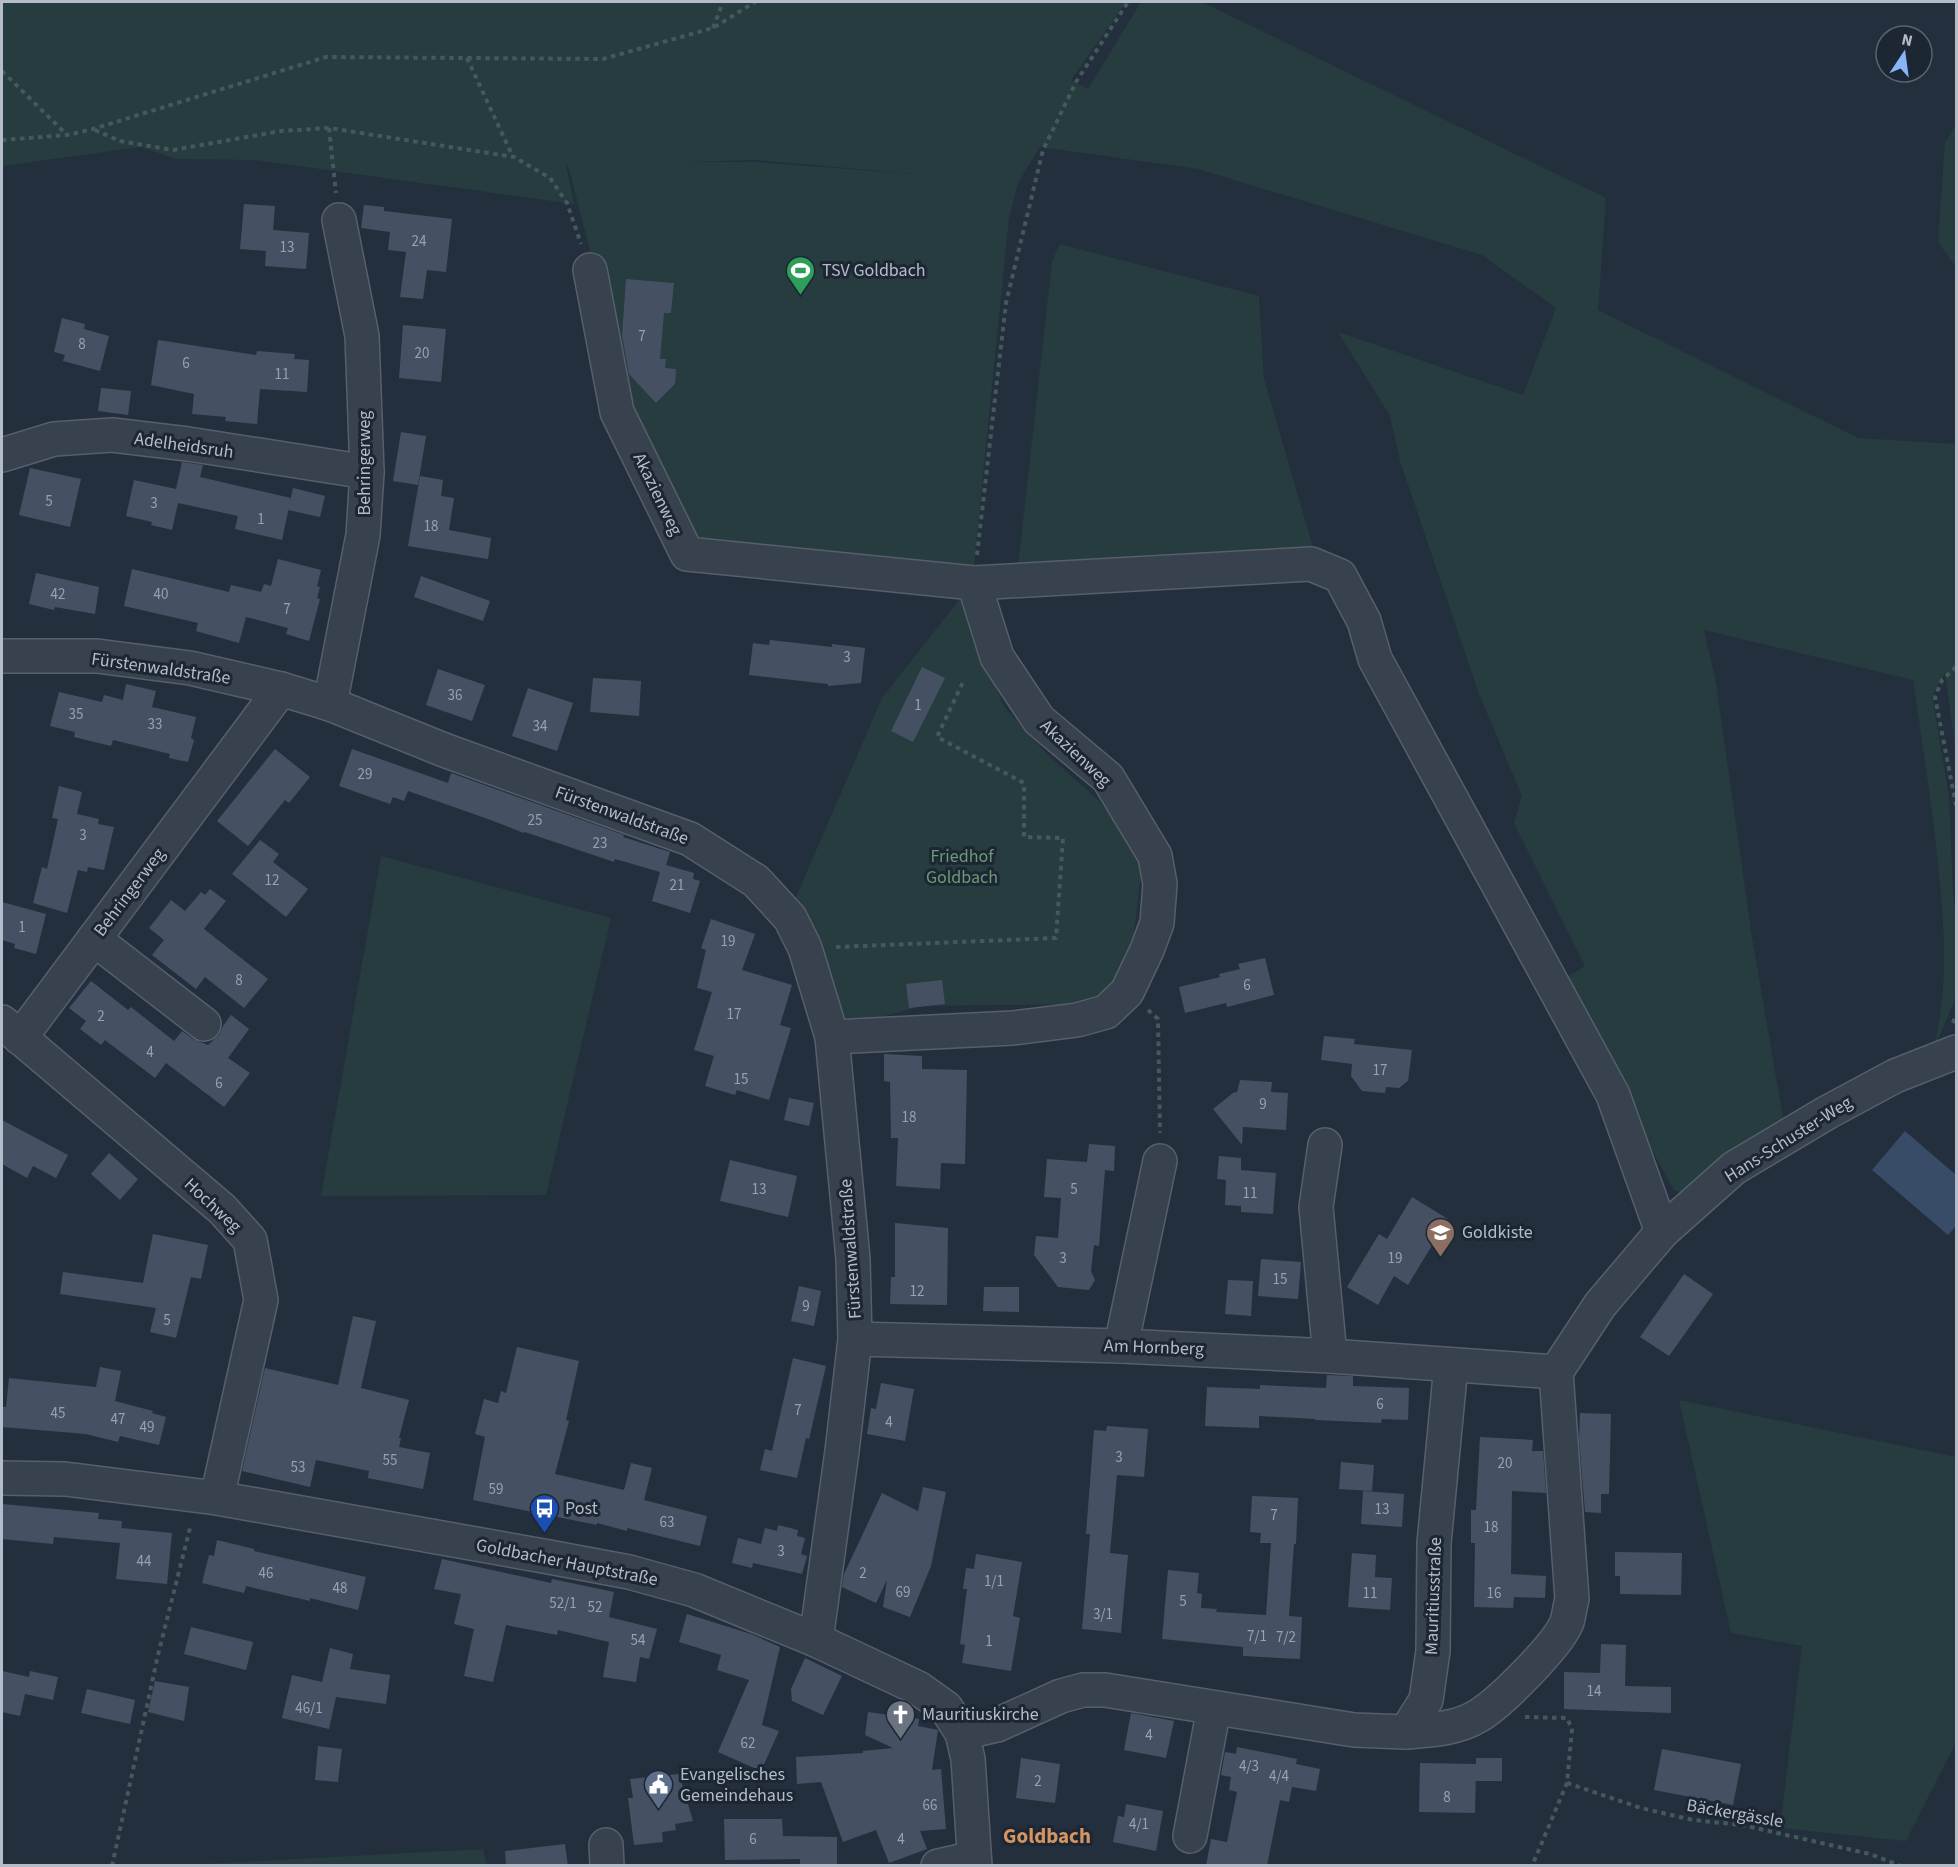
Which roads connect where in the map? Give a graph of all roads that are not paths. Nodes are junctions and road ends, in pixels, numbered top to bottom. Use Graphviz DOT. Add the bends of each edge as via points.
graph roads {
  1 [pos="339,220"];
  2 [pos="590,270"];
  3 [pos="2,455"];
  4 [pos="367,472"];
  5 [pos="974,583"];
  6 [pos="2,656"];
  7 [pos="281,689"];
  8 [pos="330,704"];
  9 [pos="94,939"];
  10 [pos="204,1024"];
  11 [pos="11,1030"];
  12 [pos="832,1037"];
  13 [pos="1956,1052"];
  14 [pos="1325,1145"];
  15 [pos="1160,1161"];
  16 [pos="1662,1232"];
  17 [pos="855,1339"];
  18 [pos="1121,1346"];
  19 [pos="1330,1356"];
  20 [pos="1451,1365"];
  21 [pos="1556,1372"];
  22 [pos="2,1478"];
  23 [pos="208,1497"];
  24 [pos="816,1640"];
  25 [pos="1214,1708"];
  26 [pos="1406,1732"];
  27 [pos="962,1733"];
  28 [pos="1190,1836"];
  29 [pos="975,1862"];
  30 [pos="938,1866"];
  1 -- 4 [label="street, Behringerweg" via="362,336"];
  2 -- 5 [label="street, Akazienweg" via="617,412 687,554"];
  3 -- 4 [label="street, Adelheidsruh" via="54,439 112,435"];
  4 -- 8 [label="street, Behringerweg" via="363,535"];
  5 -- 12 [label="street, Akazienweg" via="997,657 1039,720 1108,778 1155,856 1160,884 1157,923 1128,992 1106,1012 1013,1028"];
  5 -- 16 [label="street" via="1311,564 1340,576 1364,621 1375,659 1612,1095"];
  6 -- 7 [label="street, Fürstenwaldstraße" via="97,656 190,668"];
  7 -- 8 [label="street, Fürstenwaldstraße"];
  7 -- 9 [label="street, Behringerweg"];
  8 -- 12 [label="street, Fürstenwaldstraße" via="444,750 690,839 756,881 790,918 805,948"];
  9 -- 10 [label="street"];
  9 -- 11 [label="street, Behringerweg"];
  11 -- 23 [label="street, Hochweg" via="222,1209 250,1240 261,1300"];
  12 -- 17 [label="street, Fürstenwaldstraße" via="853,1259"];
  13 -- 16 [label="street, Hans-Schuster-Weg" via="1895,1076 1734,1168"];
  14 -- 19 [label="street" via="1316,1207"];
  15 -- 18 [label="street"];
  16 -- 21 [label="street, Hans-Schuster-Weg" via="1600,1305"];
  17 -- 18 [label="street, Am Hornberg"];
  17 -- 24 [label="street, Fürstenwaldstraße"];
  18 -- 19 [label="street, Am Hornberg"];
  19 -- 20 [label="street, Am Hornberg"];
  20 -- 21 [label="street"];
  20 -- 26 [label="street, Mauritiusstraße" via="1434,1543 1433,1651 1426,1700"];
  21 -- 26 [label="street" via="1572,1599 1566,1623 1520,1680 1478,1716 1450,1727"];
  22 -- 23 [label="street, Goldbacher Hauptstraße" via="65,1479"];
  23 -- 24 [label="street, Goldbacher Hauptstraße" via="629,1572 694,1590"];
  24 -- 27 [label="street, Goldbacher Hauptstraße" via="918,1688 946,1708"];
  25 -- 26 [label="street" via="1354,1730"];
  25 -- 27 [label="street" via="1083,1690 997,1725"];
  25 -- 28 [label="street"];
  27 -- 29 [label="street, Goldbacher Hauptstraße" via="968,1759"];
  29 -- 30 [label="street"];
}
